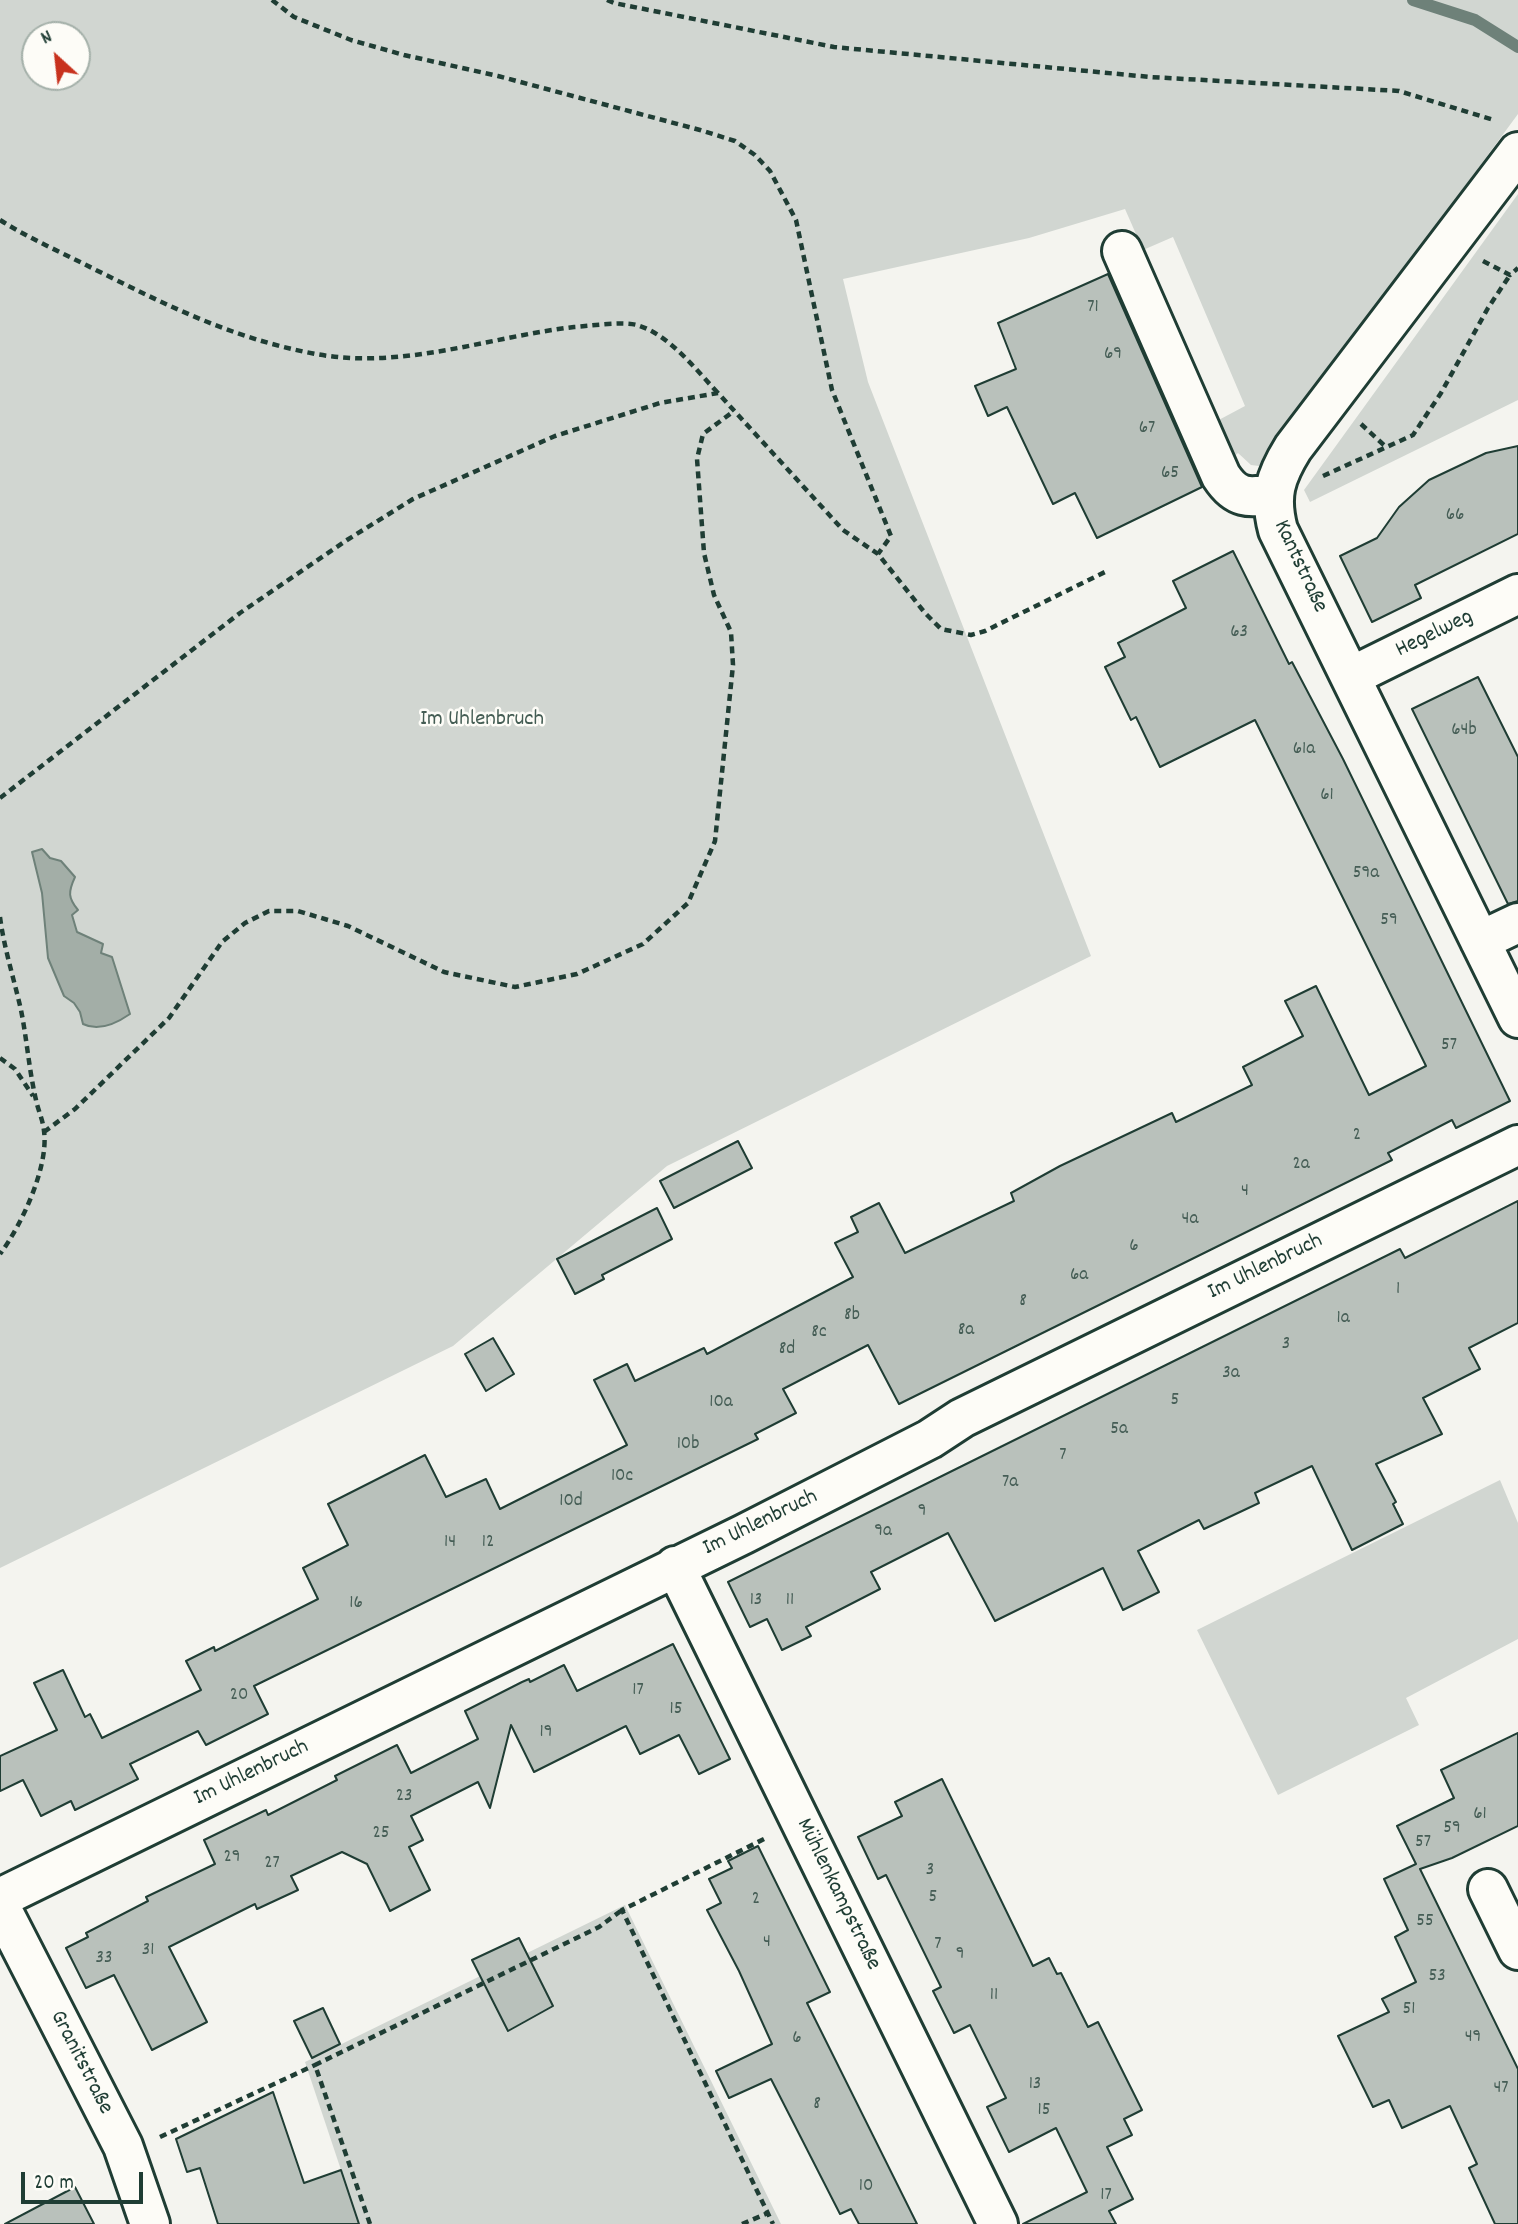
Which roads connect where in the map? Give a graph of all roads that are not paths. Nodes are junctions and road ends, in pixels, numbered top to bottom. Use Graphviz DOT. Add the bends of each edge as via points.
graph roads {
  1 [pos="1518,152"];
  2 [pos="1122,251"];
  3 [pos="1273,494"];
  4 [pos="1518,594"];
  5 [pos="1352,676"];
  6 [pos="1518,923"];
  7 [pos="1480,941"];
  8 [pos="1518,1018"];
  9 [pos="1518,1144"];
  10 [pos="675,1566"];
  11 [pos="1488,1889"];
  12 [pos="0,1898"];
  13 [pos="0,1906"];
  14 [pos="1518,1950"];
  15 [pos="150,2224"];
  16 [pos="998,2224"];
  1 -- 3 [label="street, Kantstraße" via="1293,448"];
  2 -- 3 [label="street" via="1227,485 1249,498"];
  3 -- 5 [label="street, Kantstraße" via="1278,530"];
  4 -- 5 [label="street, Hegelweg"];
  5 -- 7 [label="street, Kantstraße"];
  6 -- 7 [label="street"];
  7 -- 8 [label="street, Kantstraße"];
  9 -- 10 [label="street, Im Uhlenbruch" via="962,1418 918,1445"];
  10 -- 12 [label="street, Im Uhlenbruch"];
  10 -- 16 [label="street, Mühlenkampstraße"];
  11 -- 14 [label="street"];
  13 -- 15 [label="street, Granitstraße" via="125,2153"];
}
